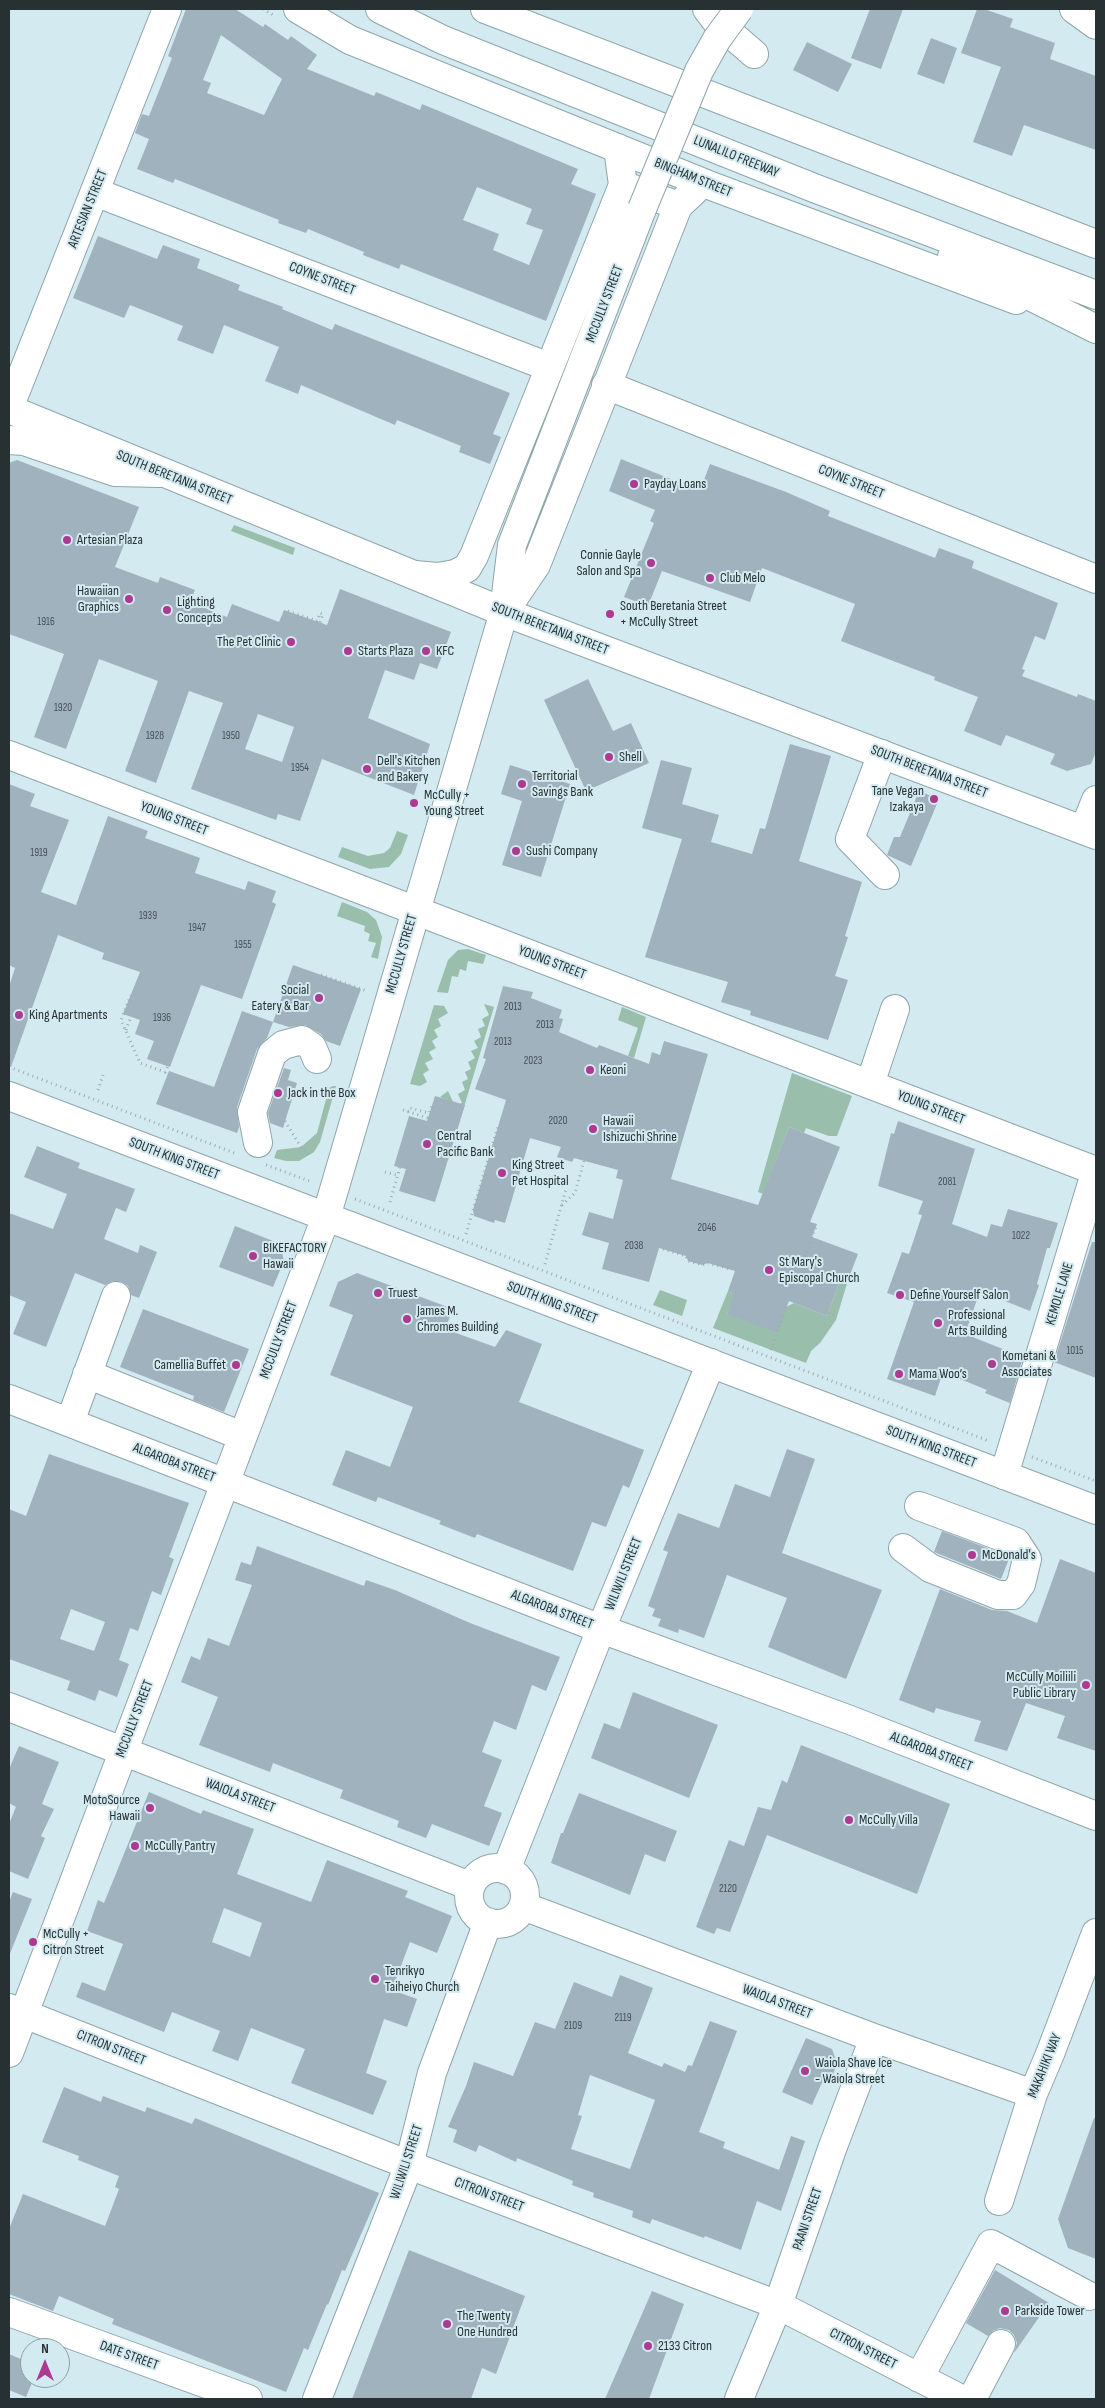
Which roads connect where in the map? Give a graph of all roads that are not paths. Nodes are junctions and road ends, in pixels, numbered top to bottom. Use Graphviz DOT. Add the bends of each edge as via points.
graph roads {
  1 [pos="167,9"];
  2 [pos="298,9"];
  3 [pos="380,9"];
  4 [pos="485,9"];
  5 [pos="707,9"];
  6 [pos="739,9"];
  7 [pos="1074,9"];
  8 [pos="1096,25"];
  9 [pos="754,54"];
  10 [pos="618,148"];
  11 [pos="706,184"];
  12 [pos="623,185"];
  13 [pos="814,188"];
  14 [pos="95,192"];
  15 [pos="678,206"];
  16 [pos="1096,244"];
  17 [pos="1096,295"];
  18 [pos="1096,330"];
  19 [pos="549,367"];
  20 [pos="606,385"];
  21 [pos="9,409"];
  22 [pos="9,440"];
  23 [pos="160,473"];
  24 [pos="506,475"];
  25 [pos="512,545"];
  26 [pos="408,573"];
  27 [pos="1096,579"];
  28 [pos="504,612"];
  29 [pos="882,754"];
  30 [pos="9,755"];
  31 [pos="1096,800"];
  32 [pos="1090,832"];
  33 [pos="885,875"];
  34 [pos="414,910"];
  35 [pos="895,1009"];
  36 [pos="317,1059"];
  37 [pos="870,1084"];
  38 [pos="10,1097"];
  39 [pos="255,1154"];
  40 [pos="1096,1171"];
  41 [pos="326,1217"];
  42 [pos="116,1296"];
  43 [pos="711,1363"];
  44 [pos="87,1374"];
  45 [pos="9,1399"];
  46 [pos="70,1422"];
  47 [pos="242,1436"];
  48 [pos="1004,1475"];
  49 [pos="225,1483"];
  50 [pos="919,1506"];
  51 [pos="1096,1510"];
  52 [pos="903,1548"];
  53 [pos="601,1630"];
  54 [pos="9,1707"];
  55 [pos="124,1750"];
  56 [pos="1096,1816"];
  57 [pos="506,1870"];
  58 [pos="470,1886"];
  59 [pos="523,1906"];
  60 [pos="488,1922"];
  61 [pos="1096,1934"];
  62 [pos="16,2010"];
  63 [pos="874,2038"];
  64 [pos="9,2053"];
  65 [pos="1032,2094"];
  66 [pos="409,2165"];
  67 [pos="998,2201"];
  68 [pos="1089,2296"];
  69 [pos="778,2305"];
  70 [pos="9,2312"];
  71 [pos="1001,2344"];
  72 [pos="920,2378"];
  73 [pos="248,2399"];
  74 [pos="317,2399"];
  75 [pos="739,2399"];
  76 [pos="961,2399"];
  77 [pos="972,2399"];
  1 -- 14 [label="main road, ARTESIAN STREET"];
  2 -- 10 [label="main road, BINGHAM STREET" via="350,40"];
  3 -- 13 [label="main road, LUNALILO FREEWAY" via="443,40"];
  4 -- 16 [label="main road"];
  5 -- 9 [label="main road"];
  6 -- 25 [label="main road, MCCULLY STREET, bridge" via="716,38 699,71"];
  7 -- 8 [label="main road"];
  10 -- 11 [label="main road, BINGHAM STREET"];
  10 -- 12 [label="main road, MCCULLY STREET"];
  11 -- 15 [label="main road, MCCULLY STREET" via="691,192"];
  11 -- 18 [label="main road, BINGHAM STREET"];
  12 -- 15 [label="main road"];
  12 -- 19 [label="main road, MCCULLY STREET"];
  13 -- 17 [label="main road, LUNALILO FREEWAY"];
  13 -- 18 [label="main road"];
  14 -- 19 [label="main road, COYNE STREET"];
  14 -- 21 [label="main road, ARTESIAN STREET"];
  15 -- 20 [label="main road, MCCULLY STREET"];
  19 -- 24 [label="main road, MCCULLY STREET"];
  20 -- 27 [label="main road, COYNE STREET"];
  20 -- 28 [label="main road, MCCULLY STREET" via="536,565"];
  21 -- 23 [label="main road, SOUTH BERETANIA STREET"];
  22 -- 23 [label="main road" via="24,441 115,472"];
  23 -- 26 [label="main road, SOUTH BERETANIA STREET"];
  24 -- 25 [label="main road" via="504,490"];
  24 -- 26 [label="main road, MCCULLY STREET" via="467,568 438,577"];
  25 -- 28 [label="main road, MCCULLY STREET"];
  26 -- 28 [label="main road, SOUTH BERETANIA STREET"];
  28 -- 29 [label="main road, SOUTH BERETANIA STREET"];
  28 -- 34 [label="main road, MCCULLY STREET"];
  29 -- 32 [label="main road, SOUTH BERETANIA STREET"];
  29 -- 33 [label="main road" via="850,839"];
  30 -- 34 [label="main road, YOUNG STREET"];
  31 -- 32 [label="main road"];
  34 -- 37 [label="main road, YOUNG STREET"];
  34 -- 41 [label="main road, MCCULLY STREET"];
  35 -- 37 [label="main road"];
  36 -- 39 [label="main road" via="310,1044 298,1040 283,1045 272,1054 252,1112"];
  37 -- 40 [label="main road, YOUNG STREET"];
  38 -- 41 [label="main road, SOUTH KING STREET"];
  40 -- 48 [label="main road, KEMOLE LANE"];
  41 -- 43 [label="main road, SOUTH KING STREET"];
  41 -- 47 [label="main road, MCCULLY STREET"];
  42 -- 44 [label="main road"];
  43 -- 48 [label="main road, SOUTH KING STREET"];
  43 -- 53 [label="main road, WILIWILI STREET"];
  44 -- 46 [label="main road"];
  44 -- 47 [label="main road"];
  45 -- 46 [label="main road, ALGAROBA STREET"];
  46 -- 49 [label="main road, ALGAROBA STREET"];
  47 -- 49 [label="main road, MCCULLY STREET"];
  48 -- 51 [label="main road, SOUTH KING STREET"];
  49 -- 53 [label="main road, ALGAROBA STREET"];
  49 -- 55 [label="main road, MCCULLY STREET"];
  50 -- 52 [label="main road" via="1016,1542 1027,1559 1021,1584 1013,1595 998,1595 930,1568"];
  53 -- 56 [label="main road, ALGAROBA STREET" via="850,1720"];
  53 -- 57 [label="main road, WILIWILI STREET"];
  54 -- 55 [label="main road, WAIOLA STREET"];
  55 -- 58 [label="main road, WAIOLA STREET"];
  55 -- 62 [label="main road, MCCULLY STREET"];
  57 -- 58 [label="main road" via="481,1872"];
  57 -- 59 [label="main road" via="520,1880 524,1888"];
  58 -- 60 [label="main road" via="470,1904 480,1918"];
  59 -- 60 [label="main road" via="512,1919 496,1924"];
  59 -- 63 [label="main road, WAIOLA STREET"];
  60 -- 66 [label="main road, WILIWILI STREET" via="432,2073"];
  61 -- 65 [label="main road, MAKAHIKI WAY"];
  62 -- 64 [label="main road, MCCULLY STREET"];
  62 -- 66 [label="main road, CITRON STREET"];
  63 -- 65 [label="main road, WAIOLA STREET"];
  63 -- 69 [label="main road, PAANI STREET"];
  65 -- 67 [label="main road, MAKAHIKI WAY"];
  66 -- 69 [label="main road, CITRON STREET"];
  66 -- 74 [label="main road, WILIWILI STREET"];
  68 -- 72 [label="main road" via="991,2244"];
  69 -- 72 [label="main road, CITRON STREET"];
  69 -- 75 [label="main road, PAANI STREET"];
  70 -- 73 [label="main road, DATE STREET"];
  71 -- 77 [label="main road"];
  72 -- 76 [label="main road, CITRON STREET"];
}
